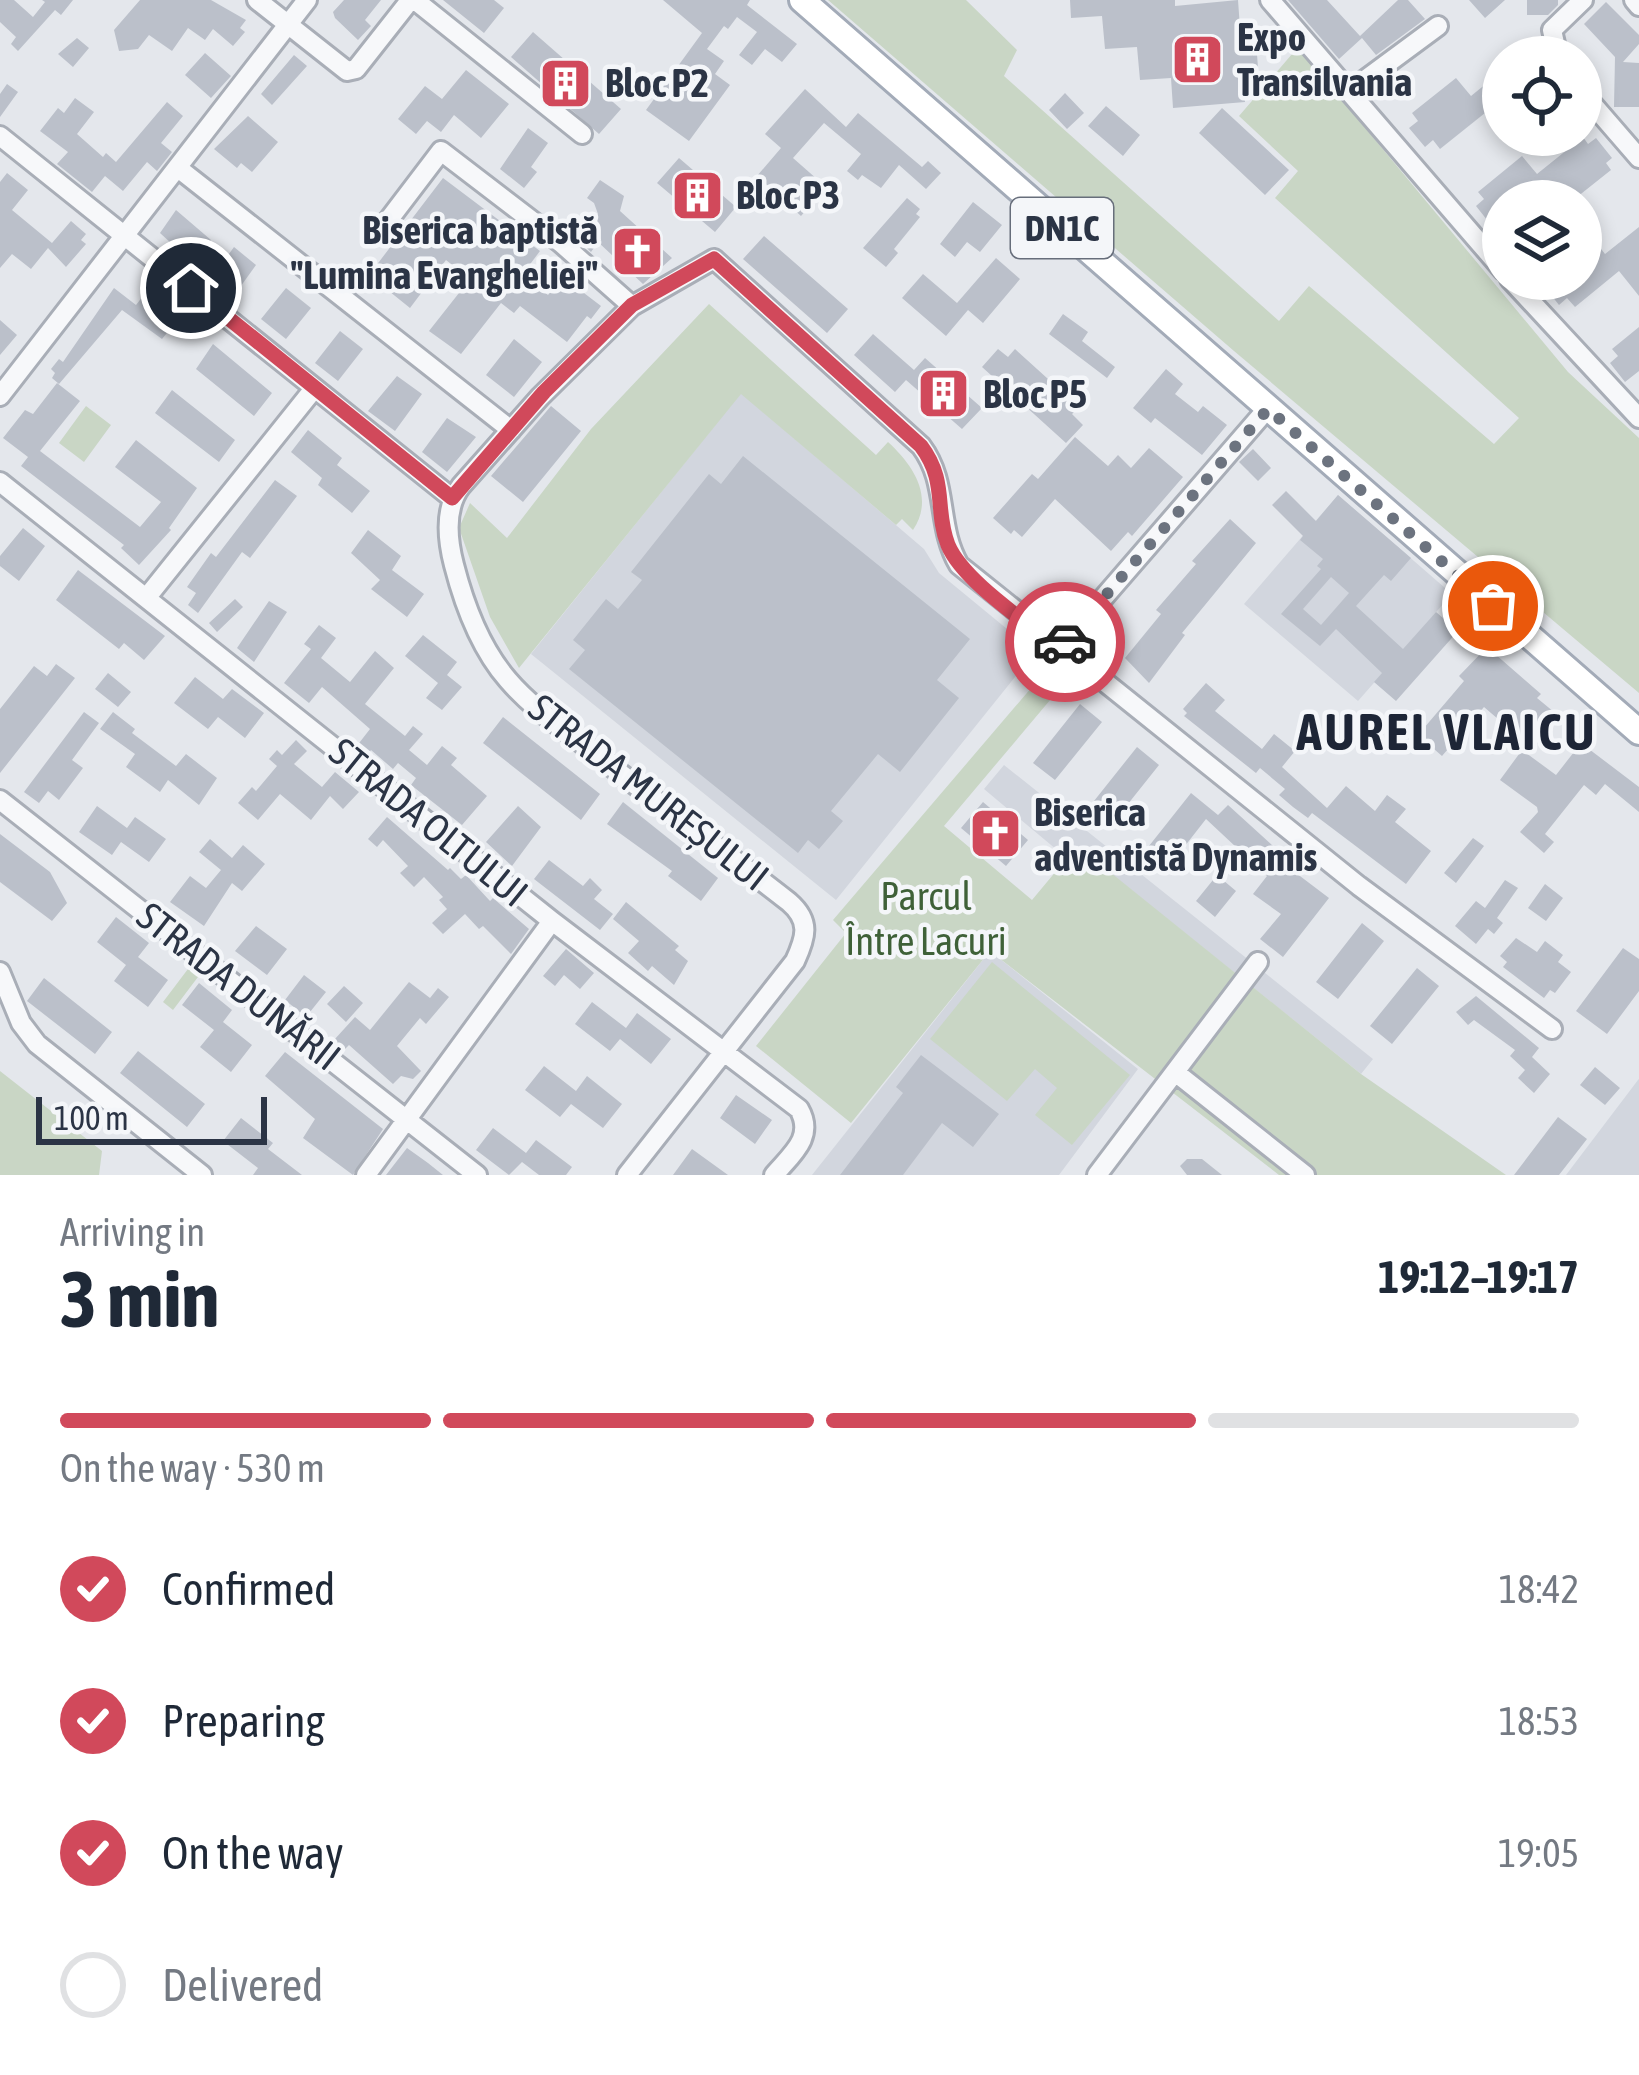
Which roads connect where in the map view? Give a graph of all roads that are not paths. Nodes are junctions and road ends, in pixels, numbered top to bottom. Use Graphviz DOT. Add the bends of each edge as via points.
graph roads {
  1 [pos="256,0"];
  2 [pos="308,0"];
  3 [pos="802,0"];
  4 [pos="1270,0"];
  5 [pos="1583,0"];
  6 [pos="288,25"];
  7 [pos="1438,26"];
  8 [pos="1553,36"];
  9 [pos="1350,91"];
  10 [pos="1602,115"];
  11 [pos="582,134"];
  12 [pos="0,136"];
  13 [pos="1639,158"];
  14 [pos="178,168"];
  15 [pos="387,222"];
  16 [pos="124,233"];
  17 [pos="1482,245"];
  18 [pos="1530,300"];
  19 [pos="632,305"];
  20 [pos="314,390"];
  21 [pos="0,396"];
  22 [pos="1268,409"];
  23 [pos="1637,415"];
  24 [pos="511,430"];
  25 [pos="0,482"];
  26 [pos="452,498"];
  27 [pos="147,597"];
  28 [pos="1059,649"];
  29 [pos="1639,732"];
  30 [pos="0,800"];
  31 [pos="552,921"];
  32 [pos="1258,962"];
  33 [pos="1,975"];
  34 [pos="1552,1029"];
  35 [pos="721,1053"];
  36 [pos="1175,1072"];
  37 [pos="407,1118"];
  38 [pos="1102,1174"];
  39 [pos="202,1175"];
  40 [pos="366,1175"];
  41 [pos="477,1175"];
  42 [pos="627,1175"];
  43 [pos="774,1175"];
  44 [pos="1305,1175"];
  1 -- 6 [label="street"];
  2 -- 6 [label="street"];
  3 -- 22 [label="main road, DN1C"];
  4 -- 9 [label="street"];
  5 -- 8 [label="street"];
  6 -- 11 [label="street" via="352,71 416,1"];
  6 -- 14 [label="street"];
  7 -- 9 [label="street"];
  9 -- 17 [label="street"];
  10 -- 13 [label="street"];
  12 -- 16 [label="street"];
  14 -- 16 [label="street"];
  14 -- 24 [label="street"];
  15 -- 19 [label="street" via="441,151"];
  16 -- 20 [label="street"];
  16 -- 21 [label="street"];
  18 -- 23 [label="street"];
  19 -- 24 [label="street"];
  19 -- 28 [label="street" via="714,259 921,446 938,474 944,532 959,565"];
  20 -- 26 [label="street"];
  20 -- 27 [label="street"];
  22 -- 28 [label="street"];
  22 -- 29 [label="main road, DN1C"];
  24 -- 26 [label="street"];
  25 -- 27 [label="street, STRADA OLTULUI"];
  26 -- 35 [label="street, STRADA MUREȘULUI" via="456,572 507,680 789,902 806,928 776,987"];
  27 -- 31 [label="street, STRADA OLTULUI"];
  28 -- 34 [label="street"];
  30 -- 37 [label="street, STRADA DUNĂRII"];
  31 -- 35 [label="street, STRADA OLTULUI"];
  31 -- 37 [label="street"];
  32 -- 36 [label="street"];
  33 -- 39 [label="street" via="37,1044"];
  35 -- 42 [label="street"];
  35 -- 43 [label="street, STRADA OLTULUI" via="807,1123 805,1138"];
  36 -- 38 [label="street"];
  36 -- 44 [label="street"];
  37 -- 40 [label="street"];
  37 -- 41 [label="street, STRADA DUNĂRII"];
}
